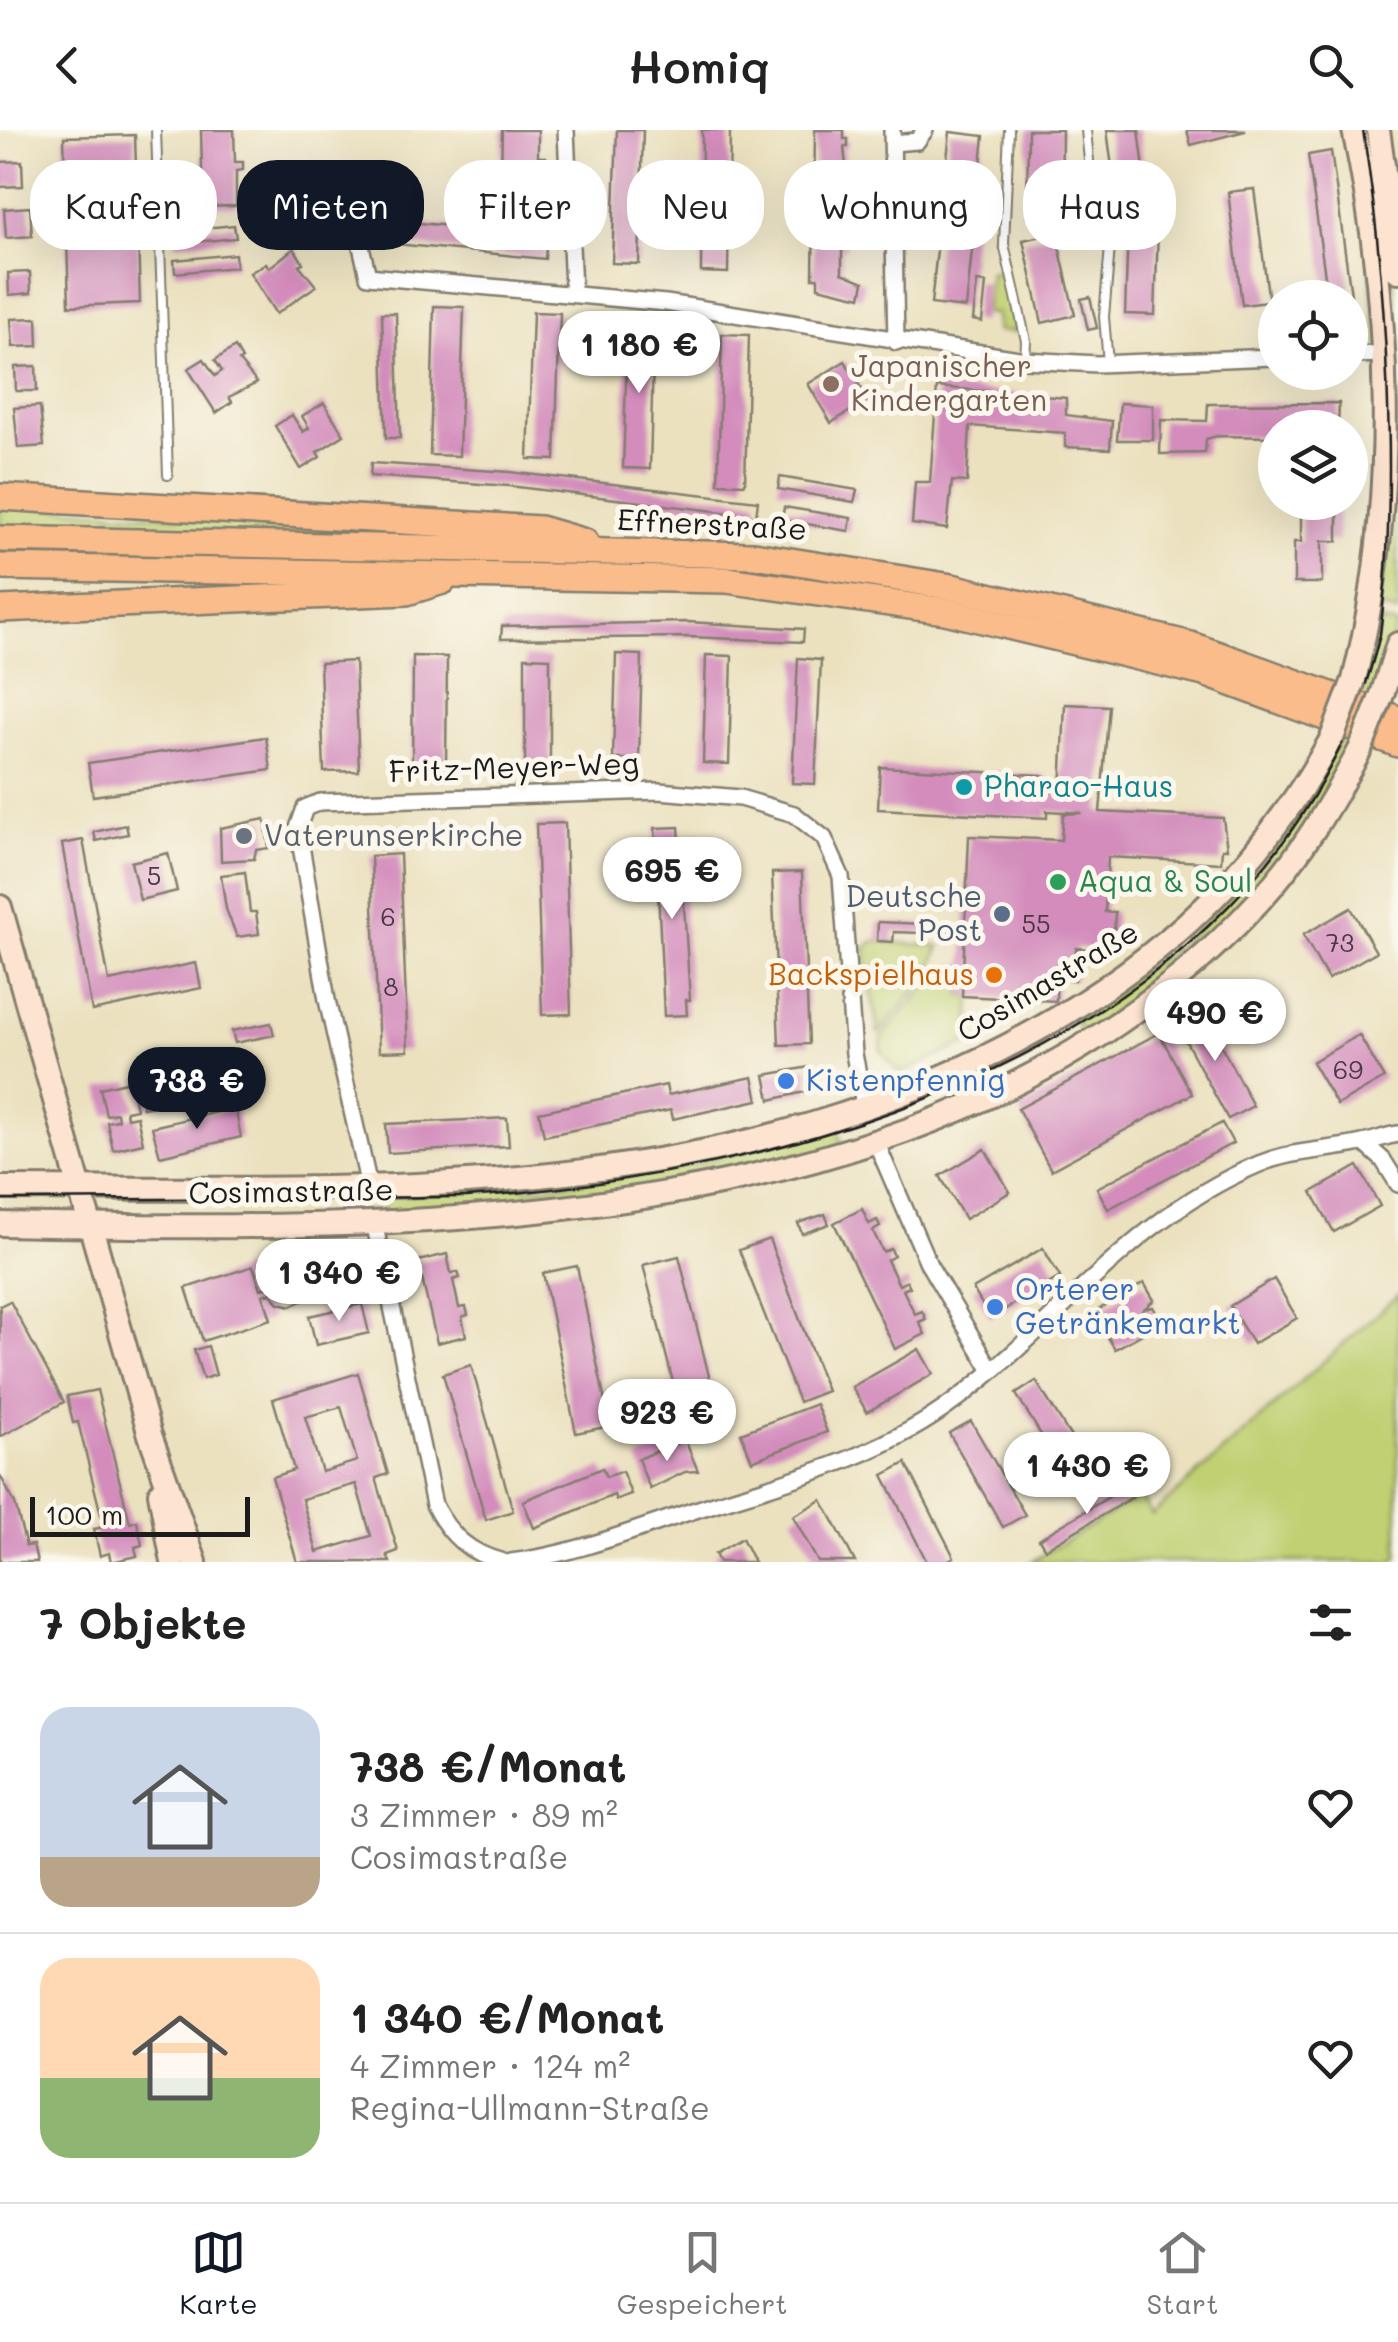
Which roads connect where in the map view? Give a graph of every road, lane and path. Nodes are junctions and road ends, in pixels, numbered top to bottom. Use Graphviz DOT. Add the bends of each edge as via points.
graph roads {
  1 [pos="156,130"];
  2 [pos="566,130"];
  3 [pos="925,130"];
  4 [pos="1009,130"];
  5 [pos="1086,130"];
  6 [pos="1354,130"];
  7 [pos="1378,130"];
  8 [pos="892,137"];
  9 [pos="362,250"];
  10 [pos="1398,262"];
  11 [pos="1398,271"];
  12 [pos="573,292"];
  13 [pos="896,342"];
  14 [pos="1368,354"];
  15 [pos="1382,354"];
  16 [pos="1258,359"];
  17 [pos="1026,360"];
  18 [pos="1108,364"];
  19 [pos="168,475"];
  20 [pos="0,498"];
  21 [pos="0,539"];
  22 [pos="618,551"];
  23 [pos="0,567"];
  24 [pos="464,574"];
  25 [pos="0,609"];
  26 [pos="1398,644"];
  27 [pos="1398,719"];
  28 [pos="1398,744"];
  29 [pos="0,907"];
  30 [pos="865,1109"];
  31 [pos="1398,1134"];
  32 [pos="876,1142"];
  33 [pos="1364,1143"];
  34 [pos="1398,1184"];
  35 [pos="78,1186"];
  36 [pos="369,1186"];
  37 [pos="0,1188"];
  38 [pos="374,1222"];
  39 [pos="88,1223"];
  40 [pos="0,1224"];
  41 [pos="992,1371"];
  42 [pos="150,1435"];
  43 [pos="173,1562"];
  44 [pos="195,1562"];
  45 [pos="503,1562"];
  46 [pos="511,1562"];
  1 -- 19 [label="lane"];
  2 -- 12 [label="street"];
  3 -- 8 [label="street" via="916,141"];
  4 -- 17 [label="lane" via="1004,244"];
  5 -- 18 [label="lane" via="1091,181 1112,223 1104,317"];
  6 -- 15 [label="main road, Cosimastraße"];
  7 -- 10 [label="main road"];
  8 -- 13 [label="street"];
  9 -- 12 [label="street" via="368,276"];
  10 -- 11 [label="main road"];
  12 -- 13 [label="street"];
  13 -- 17 [label="street"];
  14 -- 15 [label="street"];
  15 -- 30 [label="main road, Cosimastraße, bridge" via="1383,530 1371,616 1332,738 1274,832 1170,942 1120,980 1022,1038"];
  16 -- 18 [label="street"];
  17 -- 18 [label="street"];
  20 -- 22 [label="highway" via="540,529"];
  21 -- 22 [label="highway, Effnerstraße"];
  22 -- 27 [label="highway, Effnerstraße" via="754,555 952,588 1191,645"];
  23 -- 24 [label="highway, Effnerstraße"];
  24 -- 25 [label="highway" via="407,592"];
  24 -- 28 [label="highway, Effnerstraße" via="727,580 944,610 1204,674"];
  26 -- 32 [label="main road, Cosimastraße, bridge" via="1360,750 1301,850 1262,900 1193,966 1014,1084"];
  29 -- 35 [label="main road"];
  30 -- 32 [label="main road"];
  30 -- 36 [label="main road, Cosimastraße" via="655,1164 536,1179"];
  30 -- 36 [label="street, Fritz-Meyer-Weg" via="838,863 824,838 794,814 740,798 659,791 320,802 305,808 298,828 327,1000"];
  31 -- 33 [label="street"];
  32 -- 38 [label="main road, Cosimastraße" via="772,1173 661,1194"];
  32 -- 41 [label="street" via="928,1264"];
  33 -- 34 [label="street"];
  33 -- 41 [label="street" via="1318,1147 1260,1164 1180,1204"];
  35 -- 36 [label="main road, Cosimastraße"];
  35 -- 37 [label="main road, Cosimastraße"];
  35 -- 39 [label="main road"];
  38 -- 39 [label="main road, Cosimastraße"];
  38 -- 45 [label="street" via="434,1504 459,1542"];
  39 -- 40 [label="main road, Cosimastraße"];
  39 -- 42 [label="main road"];
  41 -- 46 [label="street" via="907,1432 832,1466"];
  42 -- 43 [label="main road"];
  42 -- 44 [label="main road"];
}
